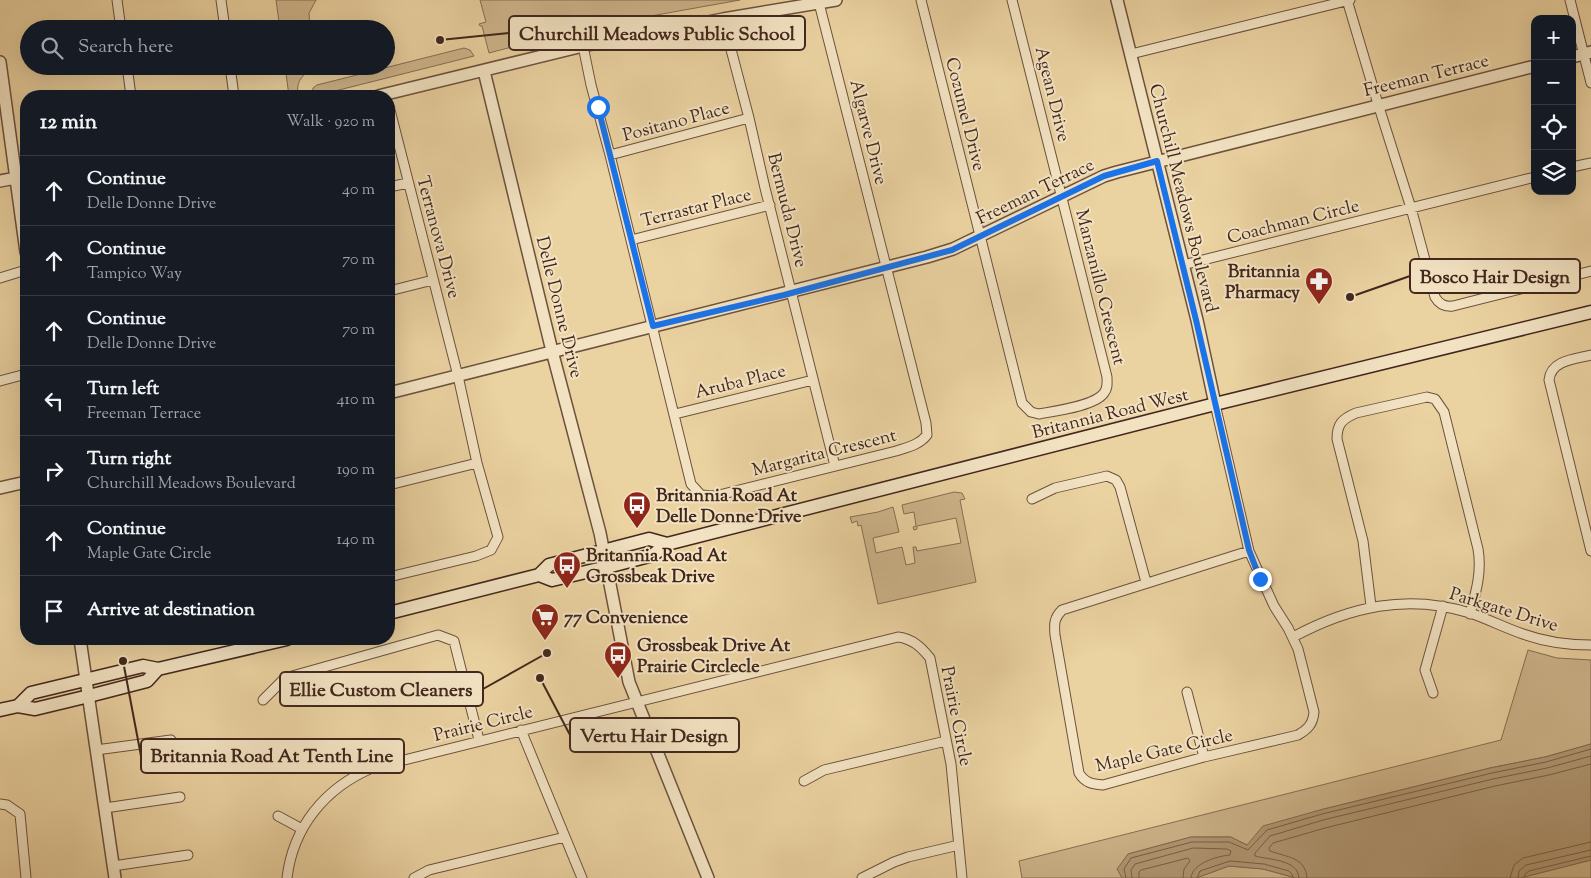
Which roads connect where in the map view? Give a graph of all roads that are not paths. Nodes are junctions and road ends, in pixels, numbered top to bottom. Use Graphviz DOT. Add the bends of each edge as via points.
graph roads {
  1 [pos="117,0"];
  2 [pos="221,0"];
  3 [pos="836,0"];
  4 [pos="921,0"];
  5 [pos="1012,0"];
  6 [pos="1117,0"];
  7 [pos="1348,0"];
  8 [pos="1570,0"];
  9 [pos="819,3"];
  10 [pos="723,19"];
  11 [pos="120,20"];
  12 [pos="224,20"];
  13 [pos="583,46"];
  14 [pos="1131,54"];
  15 [pos="1582,54"];
  16 [pos="0,62"];
  17 [pos="1531,67"];
  18 [pos="484,71"];
  19 [pos="128,75"];
  20 [pos="231,75"];
  21 [pos="1,81"];
  22 [pos="1591,83"];
  23 [pos="130,90"];
  24 [pos="233,90"];
  25 [pos="395,95"];
  26 [pos="1378,104"];
  27 [pos="749,118"];
  28 [pos="395,135"];
  29 [pos="610,155"];
  30 [pos="1157,161"];
  31 [pos="1591,163"];
  32 [pos="1576,166"];
  33 [pos="20,172"];
  34 [pos="20,177"];
  35 [pos="1531,178"];
  36 [pos="0,181"];
  37 [pos="408,183"];
  38 [pos="395,186"];
  39 [pos="1062,196"];
  40 [pos="770,205"];
  41 [pos="1411,208"];
  42 [pos="980,237"];
  43 [pos="631,240"];
  44 [pos="1183,265"];
  45 [pos="887,268"];
  46 [pos="1591,271"];
  47 [pos="20,272"];
  48 [pos="0,278"];
  49 [pos="433,280"];
  50 [pos="395,289"];
  51 [pos="791,292"];
  52 [pos="1591,312"];
  53 [pos="653,326"];
  54 [pos="552,351"];
  55 [pos="1591,355"];
  56 [pos="20,376"];
  57 [pos="458,376"];
  58 [pos="813,380"];
  59 [pos="0,381"];
  60 [pos="395,392"];
  61 [pos="1215,404"];
  62 [pos="675,414"];
  63 [pos="477,463"];
  64 [pos="835,466"];
  65 [pos="20,483"];
  66 [pos="395,484"];
  67 [pos="0,488"];
  68 [pos="1032,499"];
  69 [pos="667,544"];
  70 [pos="1249,550"];
  71 [pos="604,551"];
  72 [pos="1591,551"];
  73 [pos="607,567"];
  74 [pos="395,576"];
  75 [pos="539,576"];
  76 [pos="1146,582"];
  77 [pos="1371,606"];
  78 [pos="1443,606"];
  79 [pos="395,612"];
  80 [pos="1470,614"];
  81 [pos="1293,636"];
  82 [pos="81,645"];
  83 [pos="261,645"];
  84 [pos="1591,645"];
  85 [pos="158,669"];
  86 [pos="86,680"];
  87 [pos="1187,692"];
  88 [pos="1433,693"];
  89 [pos="89,696"];
  90 [pos="263,700"];
  91 [pos="636,701"];
  92 [pos="18,706"];
  93 [pos="0,710"];
  94 [pos="521,730"];
  95 [pos="171,740"];
  96 [pos="479,740"];
  97 [pos="946,741"];
  98 [pos="96,750"];
  99 [pos="1204,757"];
  100 [pos="804,781"];
  101 [pos="180,797"];
  102 [pos="0,804"];
  103 [pos="105,808"];
  104 [pos="278,816"];
  105 [pos="302,829"];
  106 [pos="565,837"];
  107 [pos="959,845"];
  108 [pos="188,855"];
  109 [pos="114,866"];
  110 [pos="26,878"];
  111 [pos="115,878"];
  112 [pos="287,878"];
  113 [pos="414,878"];
  114 [pos="582,878"];
  115 [pos="708,878"];
  116 [pos="862,878"];
  117 [pos="962,878"];
  1 -- 11 [label="street"];
  2 -- 12 [label="street"];
  3 -- 9 [label="street"];
  4 -- 42 [label="street, Cozumel Drive"];
  5 -- 39 [label="street, Agean Drive"];
  6 -- 14 [label="street, Churchill Meadows Boulevard"];
  7 -- 14 [label="street"];
  7 -- 26 [label="street"];
  8 -- 15 [label="street"];
  9 -- 10 [label="street"];
  9 -- 45 [label="street, Algarve Drive"];
  10 -- 13 [label="street"];
  10 -- 27 [label="street, Bermuda Drive"];
  13 -- 18 [label="street"];
  13 -- 29 [label="street"];
  14 -- 30 [label="street, Churchill Meadows Boulevard"];
  15 -- 22 [label="street"];
  16 -- 21 [label="street"];
  17 -- 26 [label="street, Freeman Terrace"];
  18 -- 25 [label="street"];
  18 -- 54 [label="street, Delle Donne Drive"];
  19 -- 23 [label="street"];
  20 -- 24 [label="street"];
  21 -- 33 [label="street"];
  26 -- 30 [label="street, Freeman Terrace"];
  26 -- 41 [label="street"];
  27 -- 29 [label="street, Positano Place"];
  27 -- 40 [label="street, Bermuda Drive"];
  28 -- 37 [label="street, Terranova Drive"];
  29 -- 43 [label="street"];
  30 -- 39 [label="street, Freeman Terrace" via="1104,176"];
  30 -- 44 [label="street, Churchill Meadows Boulevard"];
  31 -- 32 [label="street"];
  34 -- 36 [label="street"];
  35 -- 41 [label="street, Coachman Circle"];
  37 -- 38 [label="street"];
  37 -- 49 [label="street, Terranova Drive"];
  39 -- 42 [label="street, Freeman Terrace"];
  39 -- 42 [label="street, Manzanillo Crescent" via="1107,378 1105,393 1093,402 1040,414 1026,408"];
  40 -- 43 [label="street, Terrastar Place"];
  40 -- 51 [label="street, Bermuda Drive"];
  41 -- 44 [label="street, Coachman Circle"];
  41 -- 46 [label="street" via="1435,297 1445,306"];
  42 -- 45 [label="street, Freeman Terrace" via="952,250"];
  43 -- 53 [label="street"];
  44 -- 61 [label="street, Churchill Meadows Boulevard"];
  45 -- 51 [label="street, Freeman Terrace"];
  45 -- 64 [label="street, Margarita Crescent" via="927,435 916,445"];
  47 -- 48 [label="street"];
  49 -- 50 [label="street"];
  49 -- 57 [label="street, Terranova Drive"];
  51 -- 53 [label="street, Freeman Terrace"];
  51 -- 58 [label="street, Bermuda Drive"];
  52 -- 61 [label="main road, Britannia Road West"];
  53 -- 54 [label="street, Freeman Terrace"];
  53 -- 62 [label="street, Margarita Crescent"];
  54 -- 57 [label="street, Freeman Terrace"];
  54 -- 71 [label="street, Delle Donne Drive"];
  55 -- 72 [label="street" via="1561,362 1550,373 1549,380"];
  56 -- 59 [label="street"];
  57 -- 60 [label="street, Freeman Terrace"];
  57 -- 63 [label="street, Terranova Drive"];
  58 -- 62 [label="street, Aruba Place"];
  58 -- 64 [label="street, Bermuda Drive"];
  61 -- 69 [label="main road, Britannia Road West"];
  61 -- 70 [label="street, Maple Gate Circle"];
  62 -- 64 [label="street, Margarita Crescent" via="691,484 701,495 715,496"];
  63 -- 66 [label="street"];
  63 -- 74 [label="street, Terranova Drive" via="498,537 491,550"];
  65 -- 67 [label="street"];
  68 -- 76 [label="street" via="1056,488 1107,476 1116,480"];
  69 -- 71 [label="main road, Britannia Road West" via="649,539"];
  69 -- 73 [label="main road, Britannia Road West" via="653,555"];
  70 -- 76 [label="street, Maple Gate Circle"];
  70 -- 81 [label="street, Maple Gate Circle" via="1274,606"];
  71 -- 73 [label="street, Delle Donne Drive"];
  71 -- 75 [label="main road, Britannia Road West" via="549,565"];
  73 -- 75 [label="main road, Britannia Road West" via="552,580"];
  73 -- 91 [label="street, Delle Donne Drive" via="626,668"];
  75 -- 79 [label="main road, Britannia Road West"];
  76 -- 99 [label="street, Maple Gate Circle" via="1062,610 1054,623 1079,773 1092,784 1103,784"];
  77 -- 78 [label="street, Parkgate Drive" via="1405,603"];
  77 -- 80 [label="street" via="1363,541 1336,431 1338,424 1356,413 1427,398 1435,399 1444,412 1478,549 1479,580"];
  77 -- 81 [label="street, Parkgate Drive" via="1319,623"];
  78 -- 80 [label="street, Parkgate Drive"];
  78 -- 88 [label="street" via="1425,670"];
  80 -- 84 [label="street, Parkgate Drive" via="1547,641"];
  81 -- 99 [label="street, Maple Gate Circle" via="1314,712 1313,722 1298,735"];
  82 -- 86 [label="street"];
  83 -- 85 [label="main road"];
  85 -- 86 [label="main road" via="143,666"];
  85 -- 89 [label="main road" via="147,681"];
  86 -- 89 [label="street"];
  86 -- 92 [label="main road" via="31,694"];
  87 -- 99 [label="street"];
  89 -- 92 [label="main road" via="35,709"];
  89 -- 98 [label="street"];
  90 -- 96 [label="street" via="286,678 438,635 454,641"];
  91 -- 94 [label="street, Prairie Circle"];
  91 -- 97 [label="street, Prairie Circle" via="898,637 906,638 920,645 930,658"];
  91 -- 115 [label="street, Delle Donne Drive"];
  92 -- 93 [label="main road"];
  94 -- 96 [label="street, Prairie Circle"];
  94 -- 106 [label="street"];
  95 -- 98 [label="street"];
  96 -- 105 [label="street, Prairie Circle" via="379,766 354,776 320,804"];
  97 -- 100 [label="street" via="824,770"];
  97 -- 107 [label="street, Prairie Circle"];
  98 -- 103 [label="street"];
  101 -- 103 [label="street"];
  102 -- 110 [label="street" via="20,814"];
  103 -- 109 [label="street"];
  104 -- 105 [label="street"];
  105 -- 112 [label="street, Prairie Circle"];
  106 -- 113 [label="street" via="429,870"];
  106 -- 114 [label="street"];
  107 -- 116 [label="street" via="908,857"];
  107 -- 117 [label="street, Prairie Circle"];
  108 -- 109 [label="street"];
  109 -- 111 [label="street"];
}
